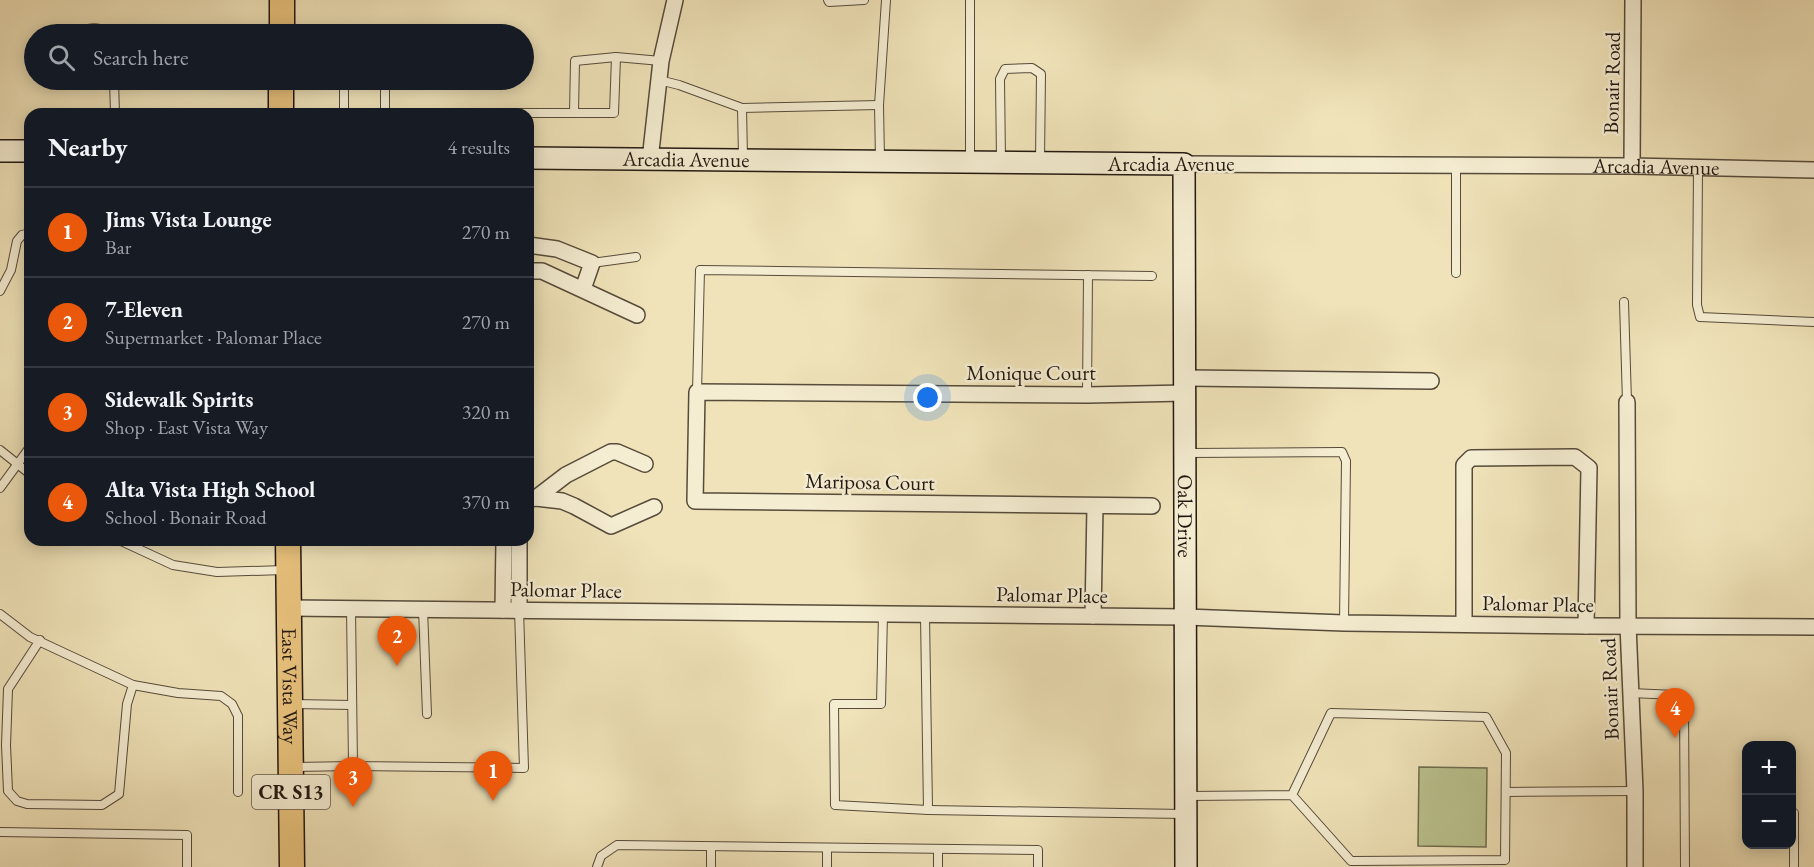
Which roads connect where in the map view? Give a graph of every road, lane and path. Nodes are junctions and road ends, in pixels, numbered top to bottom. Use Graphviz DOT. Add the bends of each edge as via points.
graph roads {
  1 [pos="282,0"];
  2 [pos="675,0"];
  3 [pos="828,0"];
  4 [pos="864,0"];
  5 [pos="886,0"];
  6 [pos="970,0"];
  7 [pos="1633,0"];
  8 [pos="282,24"];
  9 [pos="616,57"];
  10 [pos="661,61"];
  11 [pos="659,80"];
  12 [pos="114,90"];
  13 [pos="281,90"];
  14 [pos="344,90"];
  15 [pos="385,90"];
  16 [pos="879,105"];
  17 [pos="115,108"];
  18 [pos="281,108"];
  19 [pos="344,108"];
  20 [pos="385,108"];
  21 [pos="742,108"];
  22 [pos="534,112"];
  23 [pos="574,112"];
  24 [pos="0,151"];
  25 [pos="24,151"];
  26 [pos="534,158"];
  27 [pos="650,160"];
  28 [pos="743,160"];
  29 [pos="880,161"];
  30 [pos="970,162"];
  31 [pos="1001,162"];
  32 [pos="1040,163"];
  33 [pos="1184,164"];
  34 [pos="1456,165"];
  35 [pos="1632,165"];
  36 [pos="1698,167"];
  37 [pos="1814,170"];
  38 [pos="24,234"];
  39 [pos="534,246"];
  40 [pos="636,257"];
  41 [pos="592,263"];
  42 [pos="534,271"];
  43 [pos="1456,273"];
  44 [pos="1088,275"];
  45 [pos="1152,276"];
  46 [pos="583,289"];
  47 [pos="0,291"];
  48 [pos="1624,302"];
  49 [pos="638,315"];
  50 [pos="1814,322"];
  51 [pos="1431,381"];
  52 [pos="1186,386"];
  53 [pos="697,392"];
  54 [pos="1087,395"];
  55 [pos="1627,402"];
  56 [pos="0,450"];
  57 [pos="1186,453"];
  58 [pos="24,455"];
  59 [pos="17,464"];
  60 [pos="645,464"];
  61 [pos="24,469"];
  62 [pos="0,488"];
  63 [pos="534,497"];
  64 [pos="534,498"];
  65 [pos="1095,506"];
  66 [pos="1152,506"];
  67 [pos="654,507"];
  68 [pos="132,546"];
  69 [pos="288,546"];
  70 [pos="505,546"];
  71 [pos="518,546"];
  72 [pos="289,570"];
  73 [pos="289,608"];
  74 [pos="351,608"];
  75 [pos="423,609"];
  76 [pos="511,610"];
  77 [pos="0,614"];
  78 [pos="883,614"];
  79 [pos="925,615"];
  80 [pos="1093,616"];
  81 [pos="1186,617"];
  82 [pos="1344,623"];
  83 [pos="1464,624"];
  84 [pos="1628,625"];
  85 [pos="1586,626"];
  86 [pos="1814,627"];
  87 [pos="40,640"];
  88 [pos="133,685"];
  89 [pos="1631,693"];
  90 [pos="290,704"];
  91 [pos="352,705"];
  92 [pos="427,714"];
  93 [pos="353,766"];
  94 [pos="291,767"];
  95 [pos="238,792"];
  96 [pos="1506,792"];
  97 [pos="1635,792"];
  98 [pos="1292,795"];
  99 [pos="1186,805"];
  100 [pos="928,810"];
  101 [pos="0,832"];
  102 [pos="711,847"];
  103 [pos="827,848"];
  104 [pos="938,849"];
  105 [pos="1794,849"];
  106 [pos="187,867"];
  107 [pos="292,867"];
  108 [pos="597,867"];
  109 [pos="711,867"];
  110 [pos="827,867"];
  111 [pos="938,867"];
  112 [pos="1038,867"];
  113 [pos="1186,867"];
  114 [pos="1635,867"];
  115 [pos="1685,867"];
  116 [pos="1794,867"];
  1 -- 8 [label="main road"];
  2 -- 10 [label="street"];
  3 -- 4 [label="lane"];
  5 -- 16 [label="lane"];
  6 -- 30 [label="lane"];
  7 -- 35 [label="street, Bonair Road"];
  9 -- 10 [label="lane"];
  9 -- 23 [label="lane" via="575,61"];
  9 -- 23 [label="lane" via="614,113"];
  10 -- 11 [label="street"];
  11 -- 21 [label="lane"];
  11 -- 27 [label="street"];
  12 -- 17 [label="lane"];
  13 -- 18 [label="main road"];
  14 -- 19 [label="lane"];
  15 -- 20 [label="lane"];
  16 -- 21 [label="lane"];
  16 -- 29 [label="lane"];
  21 -- 28 [label="lane"];
  22 -- 23 [label="lane"];
  24 -- 25 [label="street"];
  26 -- 27 [label="street, Arcadia Avenue"];
  27 -- 28 [label="street, Arcadia Avenue"];
  28 -- 29 [label="street, Arcadia Avenue"];
  29 -- 30 [label="street, Arcadia Avenue"];
  30 -- 31 [label="street, Arcadia Avenue"];
  31 -- 32 [label="street, Arcadia Avenue"];
  31 -- 32 [label="lane" via="1000,79 1005,69 1032,68 1041,74"];
  32 -- 33 [label="street, Arcadia Avenue"];
  33 -- 34 [label="street, Arcadia Avenue"];
  33 -- 52 [label="street, Oak Drive"];
  34 -- 35 [label="street, Arcadia Avenue"];
  34 -- 43 [label="lane"];
  35 -- 36 [label="street, Arcadia Avenue"];
  36 -- 37 [label="street, Arcadia Avenue"];
  36 -- 50 [label="lane" via="1700,316"];
  38 -- 47 [label="lane" via="17,241 11,270"];
  39 -- 41 [label="street" via="557,249"];
  40 -- 41 [label="lane"];
  41 -- 46 [label="street"];
  42 -- 46 [label="street"];
  44 -- 45 [label="lane"];
  44 -- 53 [label="lane" via="700,270"];
  44 -- 54 [label="lane"];
  46 -- 49 [label="street"];
  48 -- 55 [label="lane"];
  51 -- 52 [label="street, Monique Court"];
  52 -- 54 [label="street, Monique Court"];
  52 -- 57 [label="street, Oak Drive"];
  53 -- 54 [label="street, Monique Court"];
  53 -- 65 [label="street, Mariposa Court" via="695,501"];
  55 -- 84 [label="street, Bonair Road"];
  56 -- 59 [label="lane"];
  57 -- 81 [label="street, Oak Drive"];
  57 -- 82 [label="lane" via="1342,452 1346,461"];
  58 -- 59 [label="lane"];
  59 -- 61 [label="lane"];
  59 -- 62 [label="lane"];
  60 -- 63 [label="street" via="611,452"];
  64 -- 67 [label="street" via="561,501 611,526"];
  65 -- 66 [label="street, Mariposa Court"];
  65 -- 80 [label="street"];
  68 -- 72 [label="lane" via="173,565 217,572"];
  69 -- 72 [label="main road, East Vista Way / CR S13"];
  70 -- 76 [label="street"];
  71 -- 76 [label="street"];
  72 -- 73 [label="main road, East Vista Way / CR S13"];
  73 -- 74 [label="street, Palomar Place"];
  73 -- 90 [label="main road, East Vista Way / CR S13"];
  74 -- 75 [label="street, Palomar Place"];
  74 -- 91 [label="lane"];
  75 -- 76 [label="street, Palomar Place"];
  75 -- 92 [label="lane"];
  76 -- 78 [label="street, Palomar Place"];
  76 -- 93 [label="lane" via="524,768"];
  77 -- 87 [label="lane"];
  78 -- 79 [label="street, Palomar Place"];
  78 -- 100 [label="lane" via="881,704 834,704 835,805"];
  79 -- 80 [label="street, Palomar Place"];
  79 -- 100 [label="lane"];
  80 -- 81 [label="street, Palomar Place"];
  81 -- 82 [label="street, Palomar Place"];
  81 -- 99 [label="street, Oak Drive"];
  82 -- 83 [label="street, Palomar Place"];
  83 -- 85 [label="street, Palomar Place"];
  83 -- 85 [label="street" via="1464,465 1471,458 1575,457 1589,468"];
  84 -- 85 [label="street, Palomar Place"];
  84 -- 86 [label="street, Palomar Place"];
  84 -- 89 [label="street, Bonair Road"];
  87 -- 88 [label="lane"];
  87 -- 88 [label="lane" via="8,689 8,792 17,801 102,805 119,794 127,704"];
  88 -- 95 [label="lane" via="220,696 232,704 238,716"];
  89 -- 97 [label="street, Bonair Road"];
  89 -- 115 [label="lane" via="1676,695 1684,704"];
  90 -- 91 [label="lane"];
  90 -- 94 [label="main road, East Vista Way / CR S13"];
  91 -- 93 [label="lane"];
  93 -- 94 [label="lane"];
  94 -- 107 [label="main road, East Vista Way / CR S13"];
  96 -- 97 [label="lane"];
  96 -- 98 [label="lane" via="1505,860 1351,861"];
  96 -- 98 [label="lane" via="1506,753 1486,717 1331,712"];
  97 -- 114 [label="street, Bonair Road"];
  98 -- 99 [label="lane"];
  99 -- 100 [label="lane" via="1154,814"];
  99 -- 113 [label="street, Oak Drive"];
  101 -- 106 [label="lane" via="187,835"];
  102 -- 103 [label="lane"];
  102 -- 108 [label="lane" via="617,845 602,856"];
  102 -- 109 [label="lane"];
  103 -- 104 [label="lane"];
  103 -- 110 [label="lane"];
  104 -- 111 [label="lane"];
  104 -- 112 [label="lane" via="1038,850"];
  105 -- 116 [label="lane"];
}
